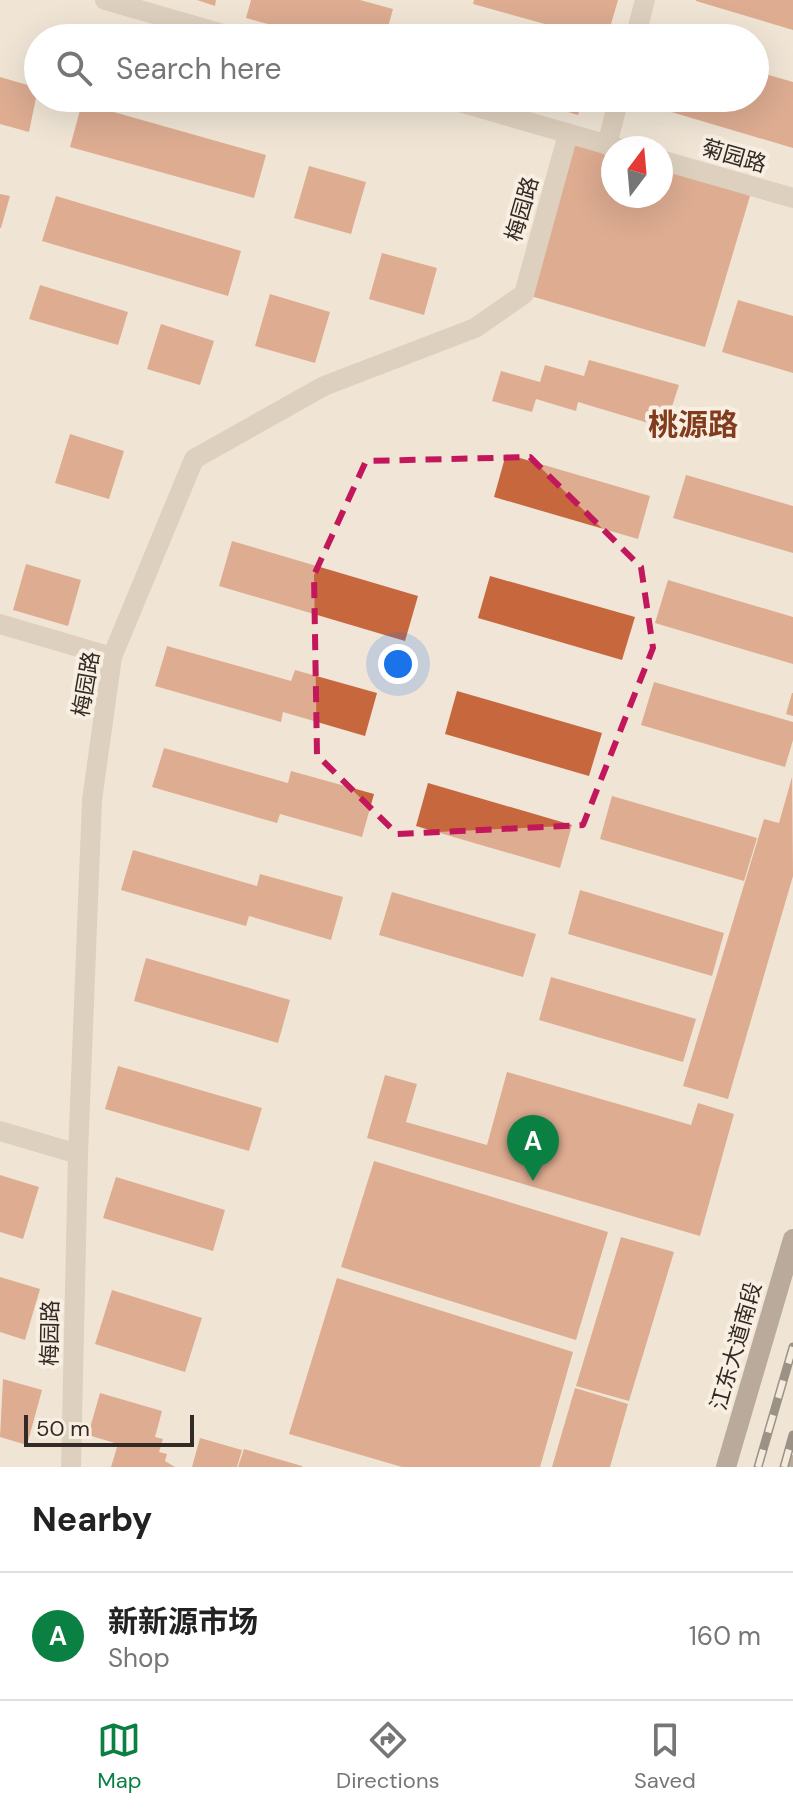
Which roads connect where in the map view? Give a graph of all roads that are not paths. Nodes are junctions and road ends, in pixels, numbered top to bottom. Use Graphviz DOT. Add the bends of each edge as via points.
graph roads {
  1 [pos="105,0"];
  2 [pos="645,0"];
  3 [pos="188,24"];
  4 [pos="639,24"];
  5 [pos="493,112"];
  6 [pos="617,112"];
  7 [pos="568,134"];
  8 [pos="614,136"];
  9 [pos="601,143"];
  10 [pos="673,163"];
  11 [pos="793,198"];
  12 [pos="0,624"];
  13 [pos="112,657"];
  14 [pos="0,1131"];
  15 [pos="78,1154"];
  16 [pos="793,1239"];
  17 [pos="71,1467"];
  18 [pos="726,1467"];
  1 -- 3 [label="street"];
  2 -- 4 [label="street"];
  5 -- 7 [label="street"];
  6 -- 8 [label="street"];
  7 -- 9 [label="street"];
  7 -- 13 [label="street, 梅园路" via="524,294 475,328 324,386 194,459"];
  10 -- 11 [label="street, 菊园路"];
  12 -- 13 [label="street"];
  13 -- 15 [label="street, 梅园路" via="92,800"];
  14 -- 15 [label="street"];
  15 -- 17 [label="street, 梅园路"];
  16 -- 18 [label="main road, 江东大道南段"];
}
